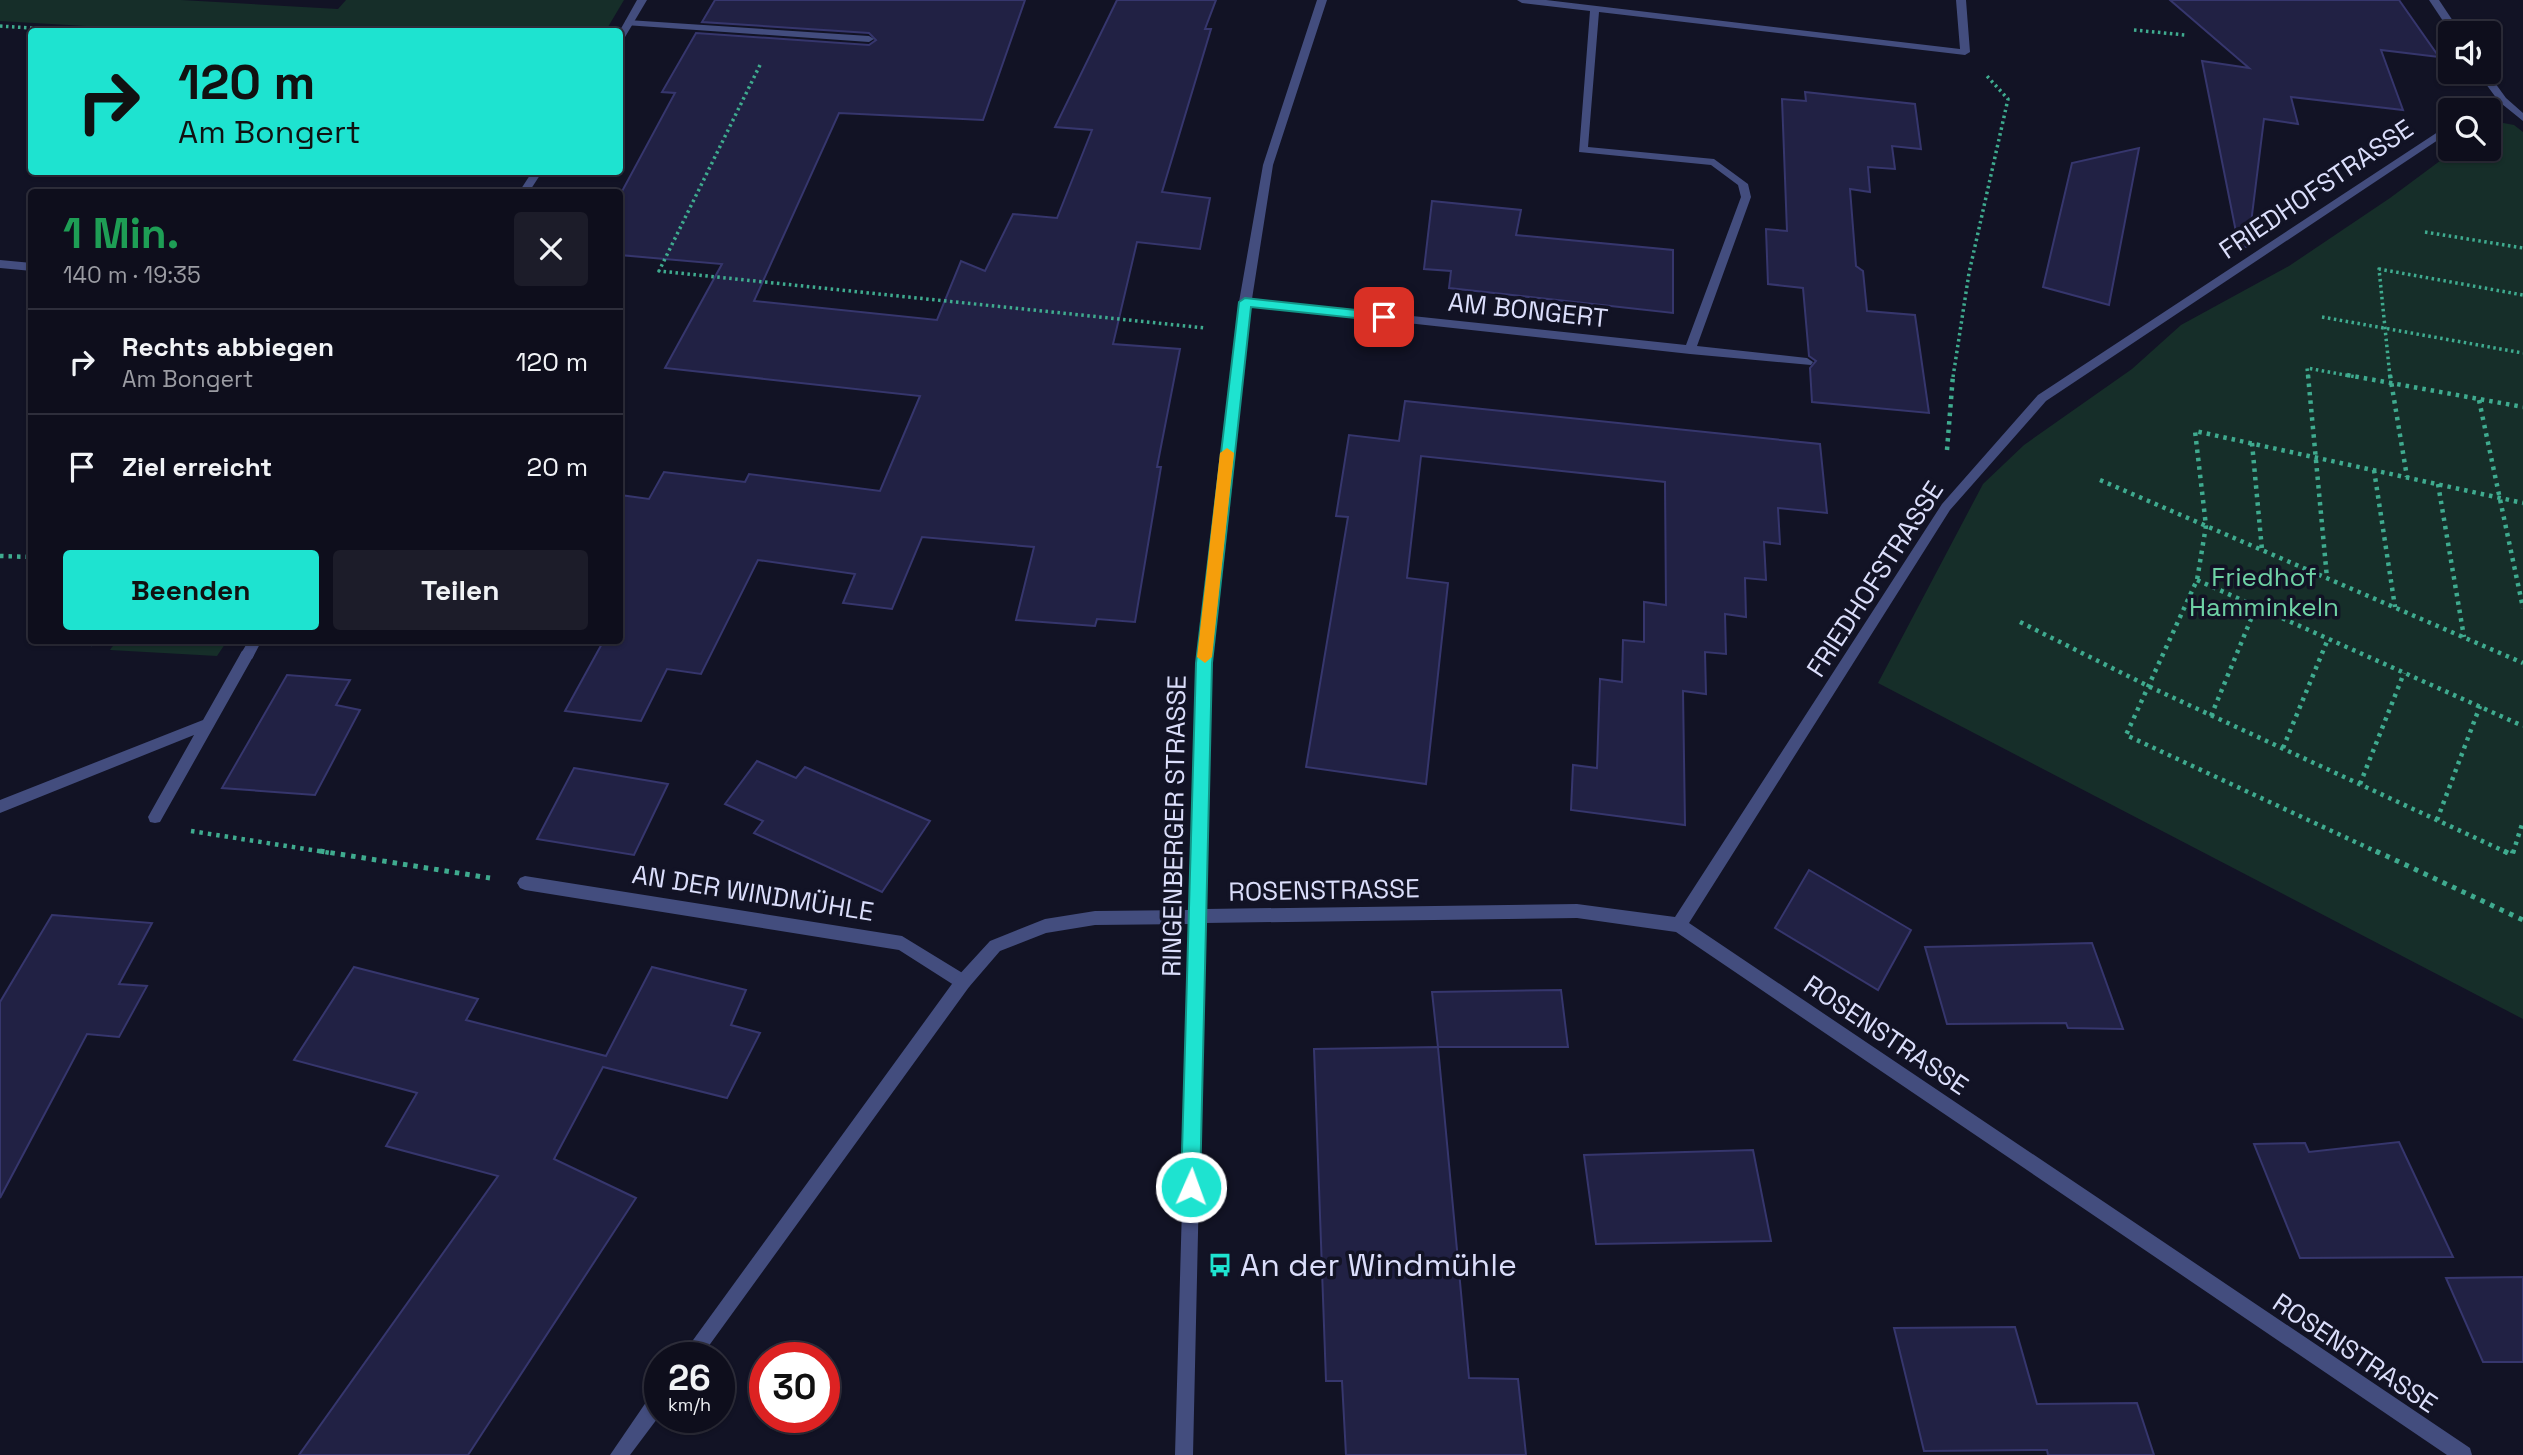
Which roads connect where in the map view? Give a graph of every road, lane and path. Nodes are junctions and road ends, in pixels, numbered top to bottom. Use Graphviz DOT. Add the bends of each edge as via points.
graph roads {
  1 [pos="642,0"];
  2 [pos="1322,0"];
  3 [pos="1522,0"];
  4 [pos="1961,0"];
  5 [pos="2434,0"];
  6 [pos="1595,9"];
  7 [pos="2448,21"];
  8 [pos="628,23"];
  9 [pos="0,26"];
  10 [pos="30,28"];
  11 [pos="2134,30"];
  12 [pos="623,32"];
  13 [pos="776,32"];
  14 [pos="2185,36"];
  15 [pos="869,39"];
  16 [pos="1965,52"];
  17 [pos="2491,84"];
  18 [pos="2503,100"];
  19 [pos="2523,118"];
  20 [pos="2438,135"];
  21 [pos="2425,232"];
  22 [pos="2523,248"];
  23 [pos="0,264"];
  24 [pos="28,267"];
  25 [pos="2523,295"];
  26 [pos="1245,302"];
  27 [pos="2322,317"];
  28 [pos="2385,329"];
  29 [pos="1241,332"];
  30 [pos="1690,350"];
  31 [pos="2523,353"];
  32 [pos="1807,362"];
  33 [pos="2391,384"];
  34 [pos="2479,399"];
  35 [pos="2523,407"];
  36 [pos="2252,443"];
  37 [pos="2316,457"];
  38 [pos="2374,470"];
  39 [pos="2407,477"];
  40 [pos="2100,480"];
  41 [pos="2438,484"];
  42 [pos="2502,498"];
  43 [pos="2523,503"];
  44 [pos="1945,507"];
  45 [pos="2206,526"];
  46 [pos="2262,550"];
  47 [pos="0,556"];
  48 [pos="28,557"];
  49 [pos="2327,578"];
  50 [pos="2197,580"];
  51 [pos="2256,607"];
  52 [pos="2395,608"];
  53 [pos="2523,608"];
  54 [pos="2020,622"];
  55 [pos="2464,638"];
  56 [pos="2328,639"];
  57 [pos="254,644"];
  58 [pos="2523,663"];
  59 [pos="2404,673"];
  60 [pos="2148,686"];
  61 [pos="2480,706"];
  62 [pos="2211,716"];
  63 [pos="207,724"];
  64 [pos="2523,726"];
  65 [pos="2283,748"];
  66 [pos="2360,784"];
  67 [pos="0,807"];
  68 [pos="155,817"];
  69 [pos="2437,820"];
  70 [pos="2523,821"];
  71 [pos="525,883"];
  72 [pos="1199,917"];
  73 [pos="2523,920"];
  74 [pos="1679,925"];
  75 [pos="963,982"];
  76 [pos="701,1342"];
  77 [pos="644,1421"];
  78 [pos="619,1455"];
  79 [pos="1184,1455"];
  80 [pos="2463,1455"];
  1 -- 8 [label="street"];
  2 -- 26 [label="street, RINGENBERGER STRASSE" via="1269,165"];
  3 -- 6 [label="street"];
  4 -- 16 [label="street"];
  5 -- 7 [label="street"];
  6 -- 16 [label="street"];
  6 -- 30 [label="street" via="1583,150 1714,162 1743,184 1746,197"];
  8 -- 12 [label="street"];
  8 -- 13 [label="street"];
  9 -- 10 [label="path"];
  11 -- 14 [label="path"];
  13 -- 15 [label="street"];
  13 -- 29 [label="path" via="659,271"];
  16 -- 44 [label="path" via="2008,99 1968,270 1951,371"];
  17 -- 18 [label="street"];
  18 -- 19 [label="street"];
  20 -- 44 [label="street, FRIEDHOFSTRASSE" via="2042,398"];
  21 -- 22 [label="path"];
  23 -- 24 [label="street"];
  25 -- 28 [label="path" via="2379,269"];
  26 -- 29 [label="street, RINGENBERGER STRASSE"];
  26 -- 30 [label="street, AM BONGERT"];
  27 -- 28 [label="path"];
  28 -- 31 [label="path"];
  28 -- 33 [label="path"];
  29 -- 72 [label="street, RINGENBERGER STRASSE" via="1204,663"];
  30 -- 32 [label="street, AM BONGERT"];
  33 -- 34 [label="path"];
  33 -- 37 [label="path" via="2307,368"];
  33 -- 39 [label="path"];
  34 -- 35 [label="path"];
  34 -- 42 [label="path"];
  36 -- 37 [label="path"];
  36 -- 45 [label="path" via="2195,431"];
  36 -- 46 [label="path"];
  37 -- 38 [label="path"];
  37 -- 49 [label="path"];
  38 -- 39 [label="path"];
  38 -- 52 [label="path"];
  39 -- 41 [label="path"];
  40 -- 45 [label="path"];
  41 -- 42 [label="path"];
  41 -- 55 [label="path"];
  42 -- 43 [label="path"];
  42 -- 53 [label="path"];
  44 -- 74 [label="street, FRIEDHOFSTRASSE"];
  45 -- 46 [label="path"];
  45 -- 50 [label="path"];
  46 -- 49 [label="path"];
  47 -- 48 [label="path"];
  49 -- 52 [label="path"];
  50 -- 51 [label="path"];
  50 -- 60 [label="path"];
  51 -- 56 [label="path"];
  51 -- 62 [label="path"];
  52 -- 55 [label="path"];
  54 -- 60 [label="path"];
  55 -- 58 [label="path"];
  56 -- 59 [label="path"];
  56 -- 65 [label="path"];
  57 -- 63 [label="street"];
  59 -- 61 [label="path"];
  59 -- 66 [label="path"];
  60 -- 62 [label="path"];
  60 -- 73 [label="path" via="2126,734"];
  61 -- 64 [label="path"];
  61 -- 69 [label="path"];
  62 -- 65 [label="path"];
  63 -- 67 [label="street"];
  63 -- 68 [label="street"];
  65 -- 66 [label="path"];
  66 -- 69 [label="path"];
  68 -- 71 [label="path" via="153,825"];
  69 -- 70 [label="path" via="2512,855"];
  71 -- 75 [label="street, AN DER WINDMÜHLE" via="902,943"];
  72 -- 74 [label="street, ROSENSTRASSE" via="1577,911"];
  72 -- 75 [label="street" via="1095,918 1045,926 995,946"];
  72 -- 79 [label="street, RINGENBERGER STRASSE"];
  74 -- 80 [label="street, ROSENSTRASSE"];
  75 -- 76 [label="street"];
  77 -- 78 [label="street"];
}
